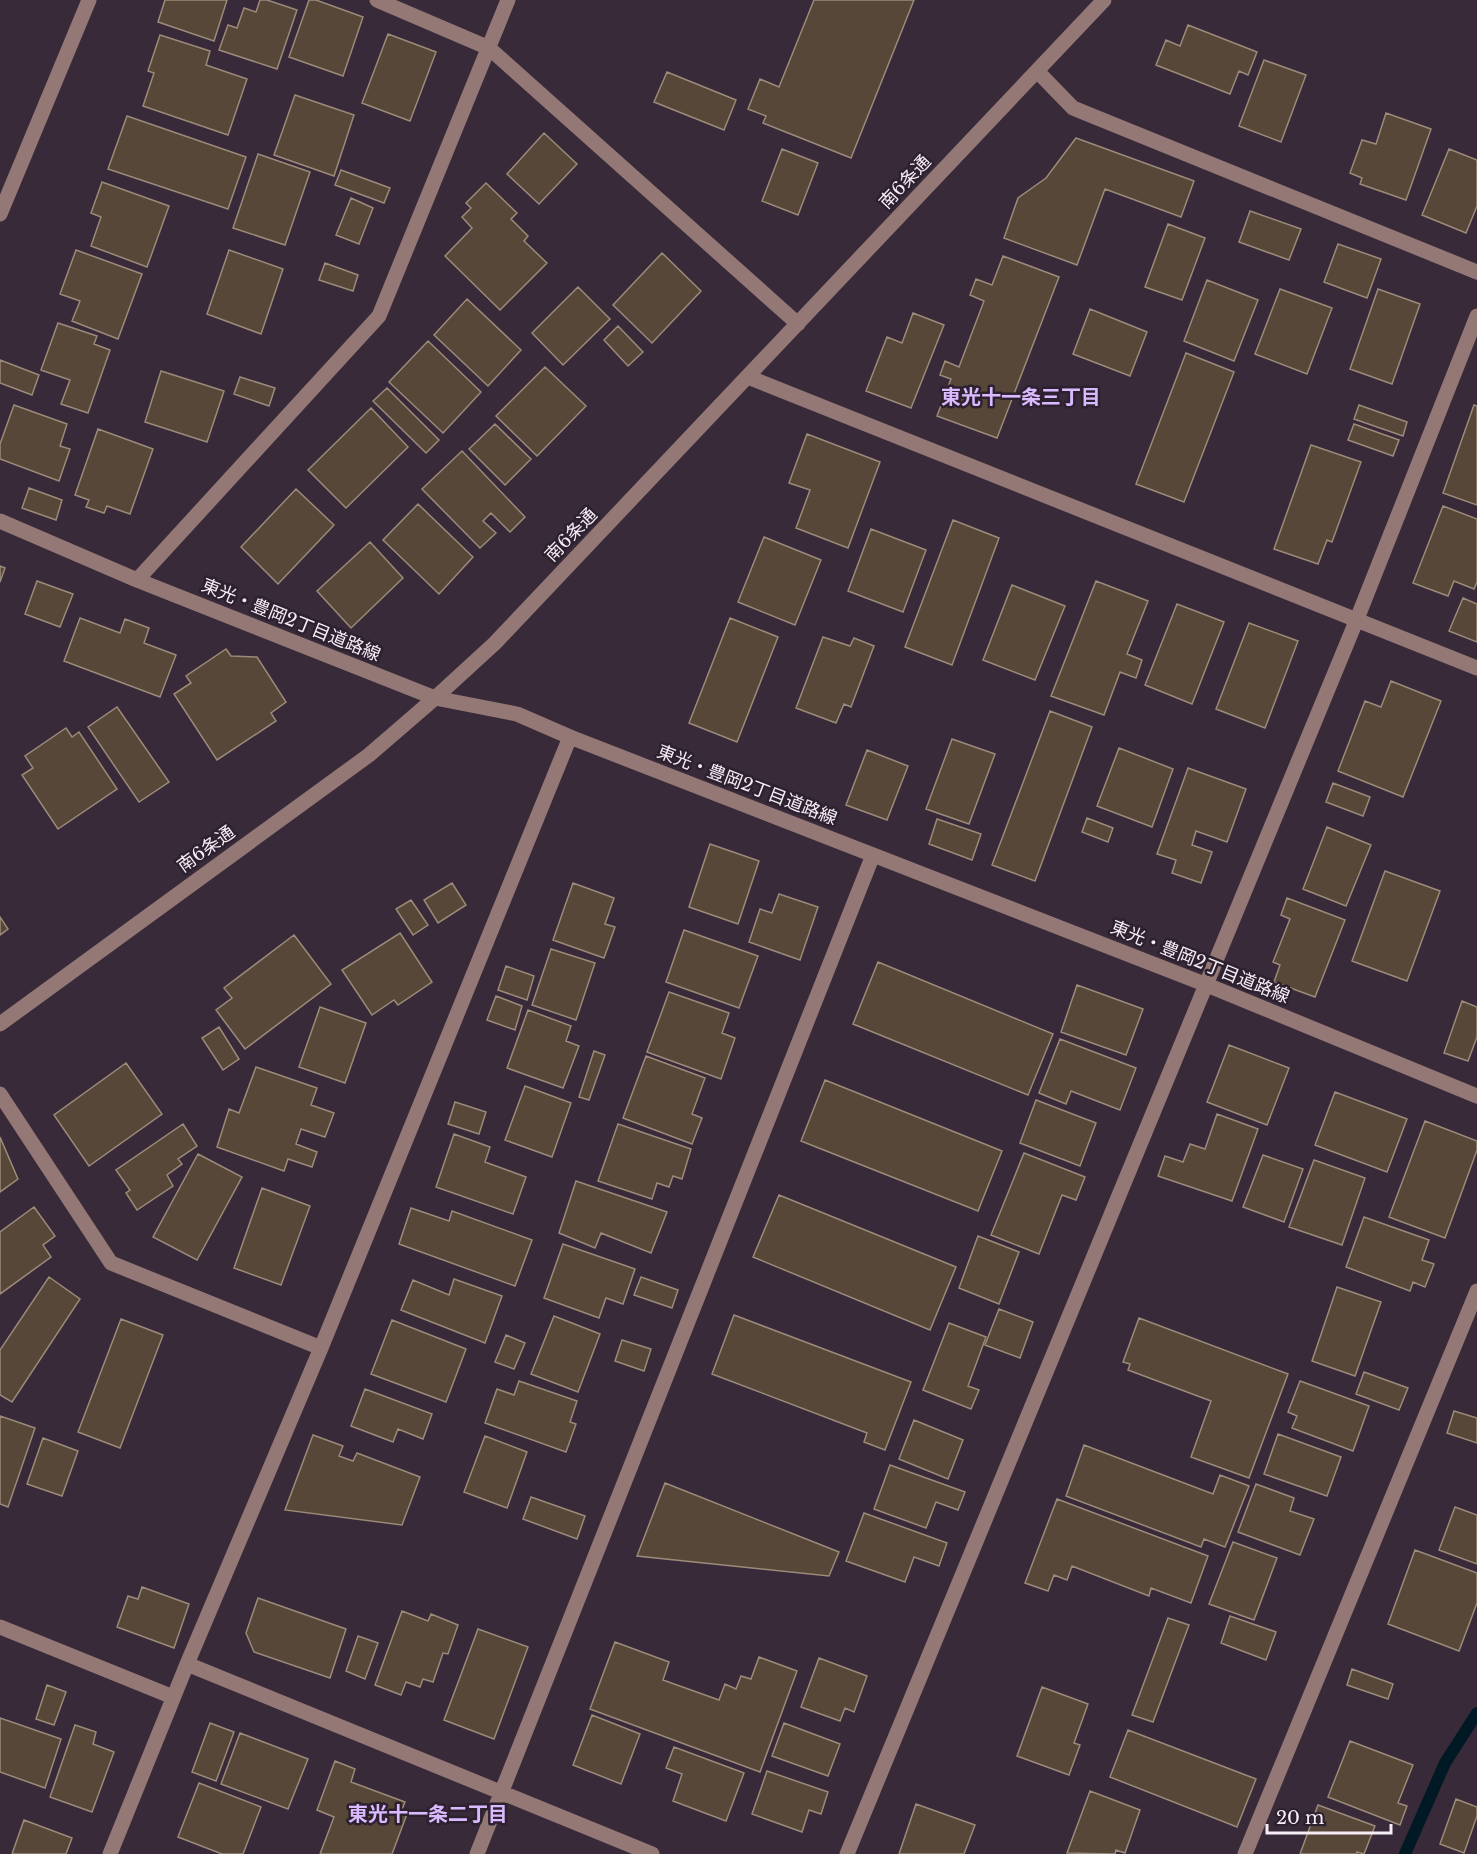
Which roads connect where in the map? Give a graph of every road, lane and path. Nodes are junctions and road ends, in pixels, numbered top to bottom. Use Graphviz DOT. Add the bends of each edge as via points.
graph roads {
  1 [pos="88,0"];
  2 [pos="377,0"];
  3 [pos="508,0"];
  4 [pos="1104,0"];
  5 [pos="489,48"];
  6 [pos="1037,71"];
  7 [pos="0,214"];
  8 [pos="1477,272"];
  9 [pos="1477,316"];
  10 [pos="798,324"];
  11 [pos="1470,352"];
  12 [pos="748,377"];
  13 [pos="0,521"];
  14 [pos="137,580"];
  15 [pos="1357,619"];
  16 [pos="1477,668"];
  17 [pos="435,698"];
  18 [pos="570,737"];
  19 [pos="873,855"];
  20 [pos="1207,985"];
  21 [pos="0,1024"];
  22 [pos="0,1094"];
  23 [pos="1477,1096"];
  24 [pos="1477,1291"];
  25 [pos="321,1348"];
  26 [pos="0,1627"];
  27 [pos="187,1664"];
  28 [pos="173,1698"];
  29 [pos="502,1791"];
  30 [pos="110,1854"];
  31 [pos="477,1854"];
  32 [pos="652,1854"];
  33 [pos="847,1854"];
  34 [pos="1245,1854"];
  1 -- 7 [label="street"];
  2 -- 5 [label="street"];
  3 -- 5 [label="street"];
  4 -- 6 [label="street, 南6条通"];
  5 -- 10 [label="street"];
  5 -- 14 [label="street" via="379,316"];
  6 -- 8 [label="street" via="1072,108"];
  6 -- 10 [label="street, 南6条通"];
  9 -- 11 [label="street"];
  10 -- 12 [label="street, 南6条通"];
  11 -- 15 [label="street"];
  12 -- 15 [label="street"];
  12 -- 17 [label="street, 南6条通" via="495,643"];
  13 -- 14 [label="street, 東光・豊岡2丁目道路線"];
  14 -- 17 [label="street, 東光・豊岡2丁目道路線"];
  15 -- 16 [label="street"];
  15 -- 20 [label="street"];
  17 -- 18 [label="street, 東光・豊岡2丁目道路線" via="517,714"];
  17 -- 21 [label="street, 南6条通" via="369,754"];
  18 -- 19 [label="street, 東光・豊岡2丁目道路線"];
  18 -- 25 [label="street"];
  19 -- 20 [label="street, 東光・豊岡2丁目道路線"];
  19 -- 29 [label="street"];
  20 -- 23 [label="street, 東光・豊岡2丁目道路線"];
  20 -- 33 [label="street"];
  22 -- 25 [label="street" via="111,1263"];
  24 -- 34 [label="street"];
  25 -- 27 [label="street"];
  26 -- 28 [label="street"];
  27 -- 28 [label="street"];
  27 -- 29 [label="street"];
  28 -- 30 [label="street"];
  29 -- 31 [label="street"];
  29 -- 32 [label="street"];
}
